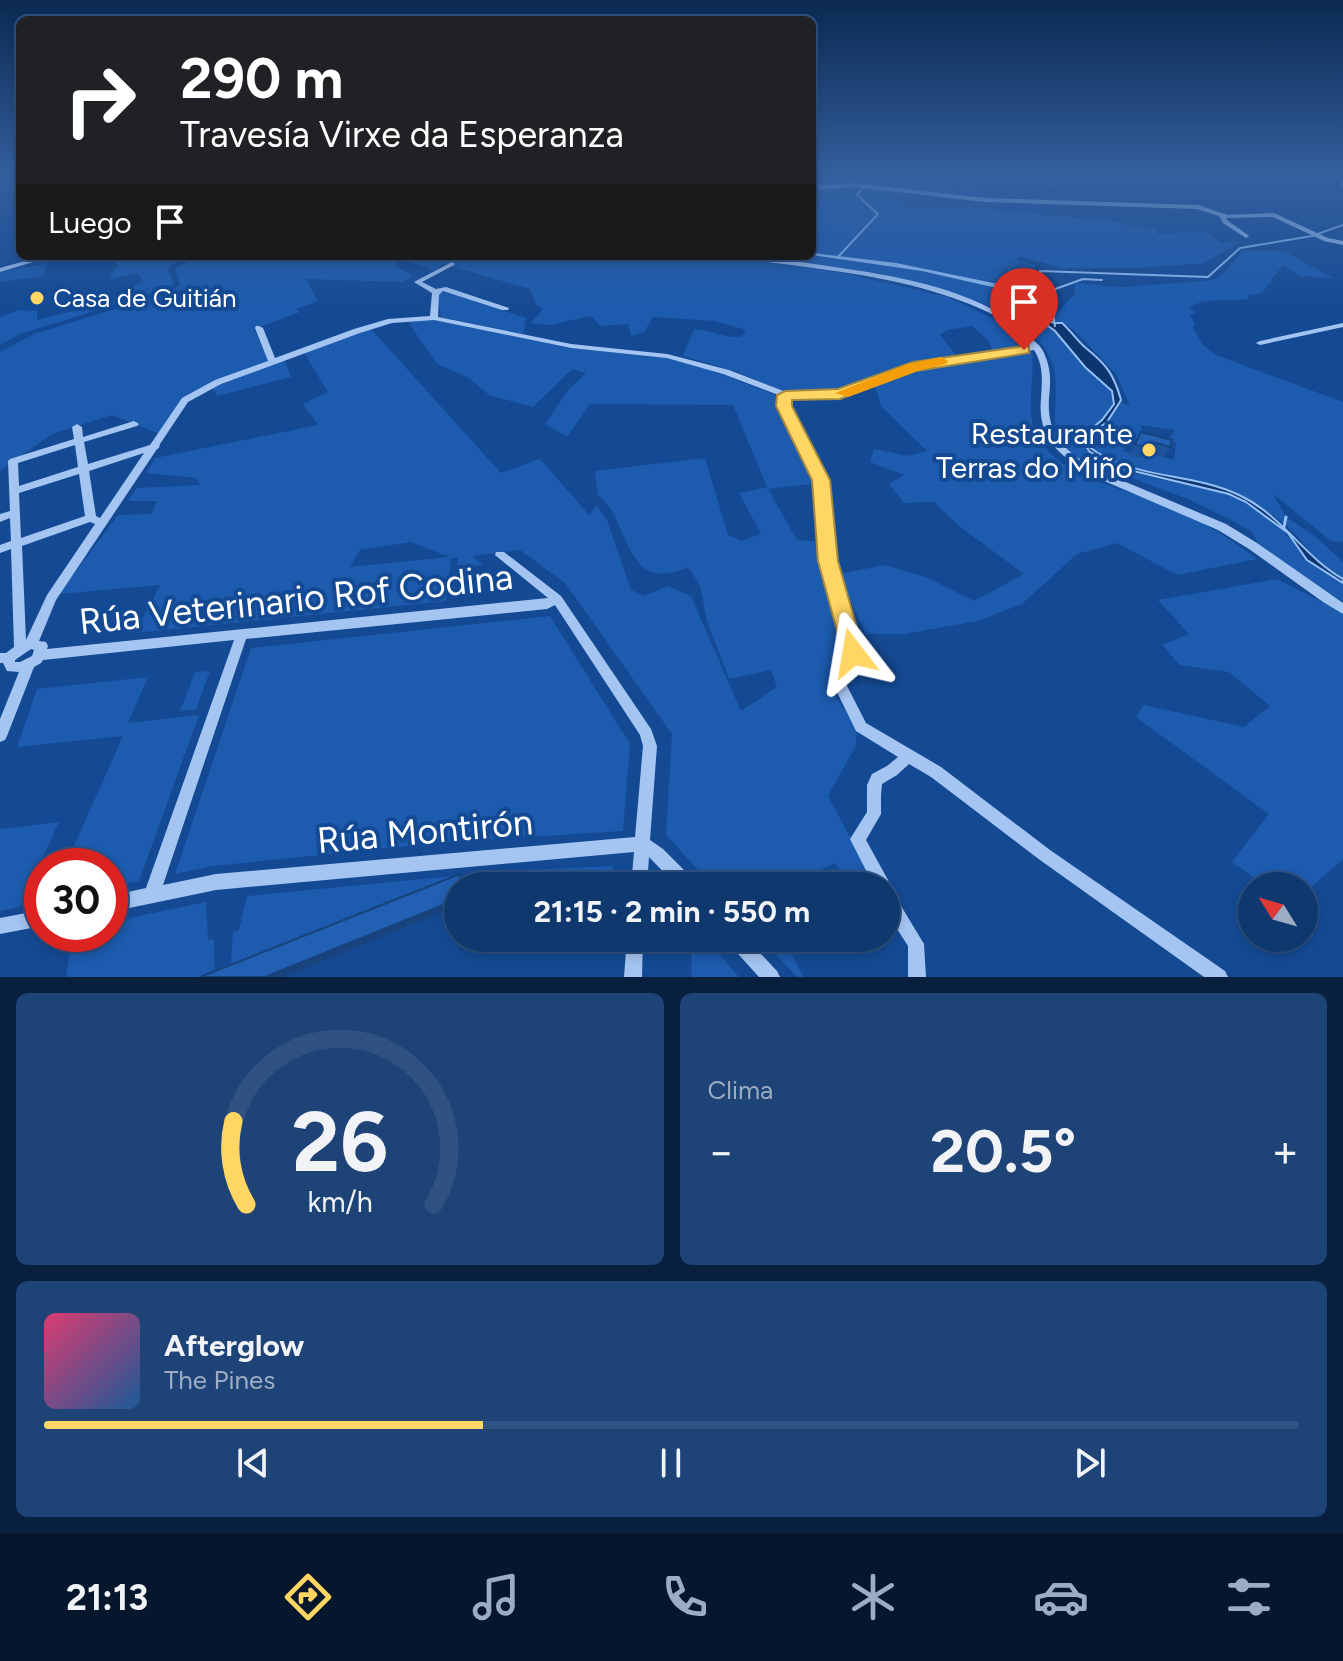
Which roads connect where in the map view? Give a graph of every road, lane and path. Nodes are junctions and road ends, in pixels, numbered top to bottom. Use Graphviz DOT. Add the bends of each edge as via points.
graph roads {
  1 [pos="1224,221"];
  2 [pos="1285,221"];
  3 [pos="1246,236"];
  4 [pos="1343,243"];
  5 [pos="36,260"];
  6 [pos="769,260"];
  7 [pos="452,264"];
  8 [pos="0,270"];
  9 [pos="437,293"];
  10 [pos="505,308"];
  11 [pos="434,318"];
  12 [pos="1343,325"];
  13 [pos="259,328"];
  14 [pos="1260,343"];
  15 [pos="1037,347"];
  16 [pos="273,362"];
  17 [pos="785,395"];
  18 [pos="134,424"];
  19 [pos="77,427"];
  20 [pos="79,441"];
  21 [pos="156,446"];
  22 [pos="83,469"];
  23 [pos="14,491"];
  24 [pos="14,513"];
  25 [pos="0,518"];
  26 [pos="97,521"];
  27 [pos="17,544"];
  28 [pos="0,549"];
  29 [pos="500,555"];
  30 [pos="557,599"];
  31 [pos="1343,609"];
  32 [pos="242,634"];
  33 [pos="31,648"];
  34 [pos="4,658"];
  35 [pos="28,665"];
  36 [pos="0,736"];
  37 [pos="907,756"];
  38 [pos="642,844"];
  39 [pos="640,872"];
  40 [pos="675,872"];
  41 [pos="875,872"];
  42 [pos="152,895"];
  43 [pos="128,900"];
  44 [pos="900,919"];
  45 [pos="24,921"];
  46 [pos="0,926"];
  47 [pos="634,952"];
  48 [pos="748,952"];
  49 [pos="633,977"];
  50 [pos="771,977"];
  51 [pos="917,977"];
  52 [pos="1219,977"];
  1 -- 3 [label="street"];
  2 -- 4 [label="street"];
  5 -- 8 [label="street"];
  6 -- 15 [label="street" via="851,271 950,294 1012,322"];
  7 -- 9 [label="street" via="417,282"];
  9 -- 10 [label="street" via="443,289"];
  9 -- 11 [label="street"];
  11 -- 16 [label="street" via="391,321"];
  11 -- 17 [label="street" via="571,346 679,359"];
  12 -- 14 [label="street"];
  13 -- 16 [label="street"];
  15 -- 17 [label="street" via="913,367 840,394"];
  15 -- 31 [label="street" via="1046,371 1043,423 1064,452 1091,471 1225,528"];
  16 -- 21 [label="street" via="185,400"];
  17 -- 37 [label="street" via="784,406 821,480 825,499 828,561 853,653 838,682 840,692 861,727"];
  18 -- 20 [label="street"];
  19 -- 20 [label="street"];
  20 -- 22 [label="street"];
  20 -- 23 [label="street" via="13,461"];
  21 -- 22 [label="street"];
  21 -- 26 [label="street"];
  22 -- 23 [label="street"];
  22 -- 26 [label="street"];
  23 -- 24 [label="street"];
  24 -- 25 [label="street"];
  24 -- 27 [label="street"];
  26 -- 27 [label="street"];
  26 -- 33 [label="street" via="51,598"];
  27 -- 28 [label="street"];
  27 -- 33 [label="street"];
  29 -- 30 [label="street"];
  30 -- 32 [label="street, Rúa Veterinario Rof Codina"];
  30 -- 38 [label="street" via="646,733 650,746"];
  32 -- 33 [label="street, Rúa Veterinario Rof Codina"];
  32 -- 42 [label="street"];
  33 -- 34 [label="street"];
  33 -- 35 [label="street, Rúa Veterinario Rof Codina"];
  34 -- 35 [label="street" via="11,667"];
  35 -- 36 [label="street"];
  37 -- 41 [label="street" via="870,790 874,814 858,839"];
  37 -- 52 [label="street"];
  38 -- 39 [label="street"];
  38 -- 40 [label="street"];
  38 -- 42 [label="street, Rúa Montirón" via="216,882"];
  42 -- 43 [label="street, Rúa Montirón"];
  44 -- 51 [label="street" via="916,944"];
  45 -- 46 [label="street"];
  47 -- 49 [label="street"];
  48 -- 50 [label="street"];
}
